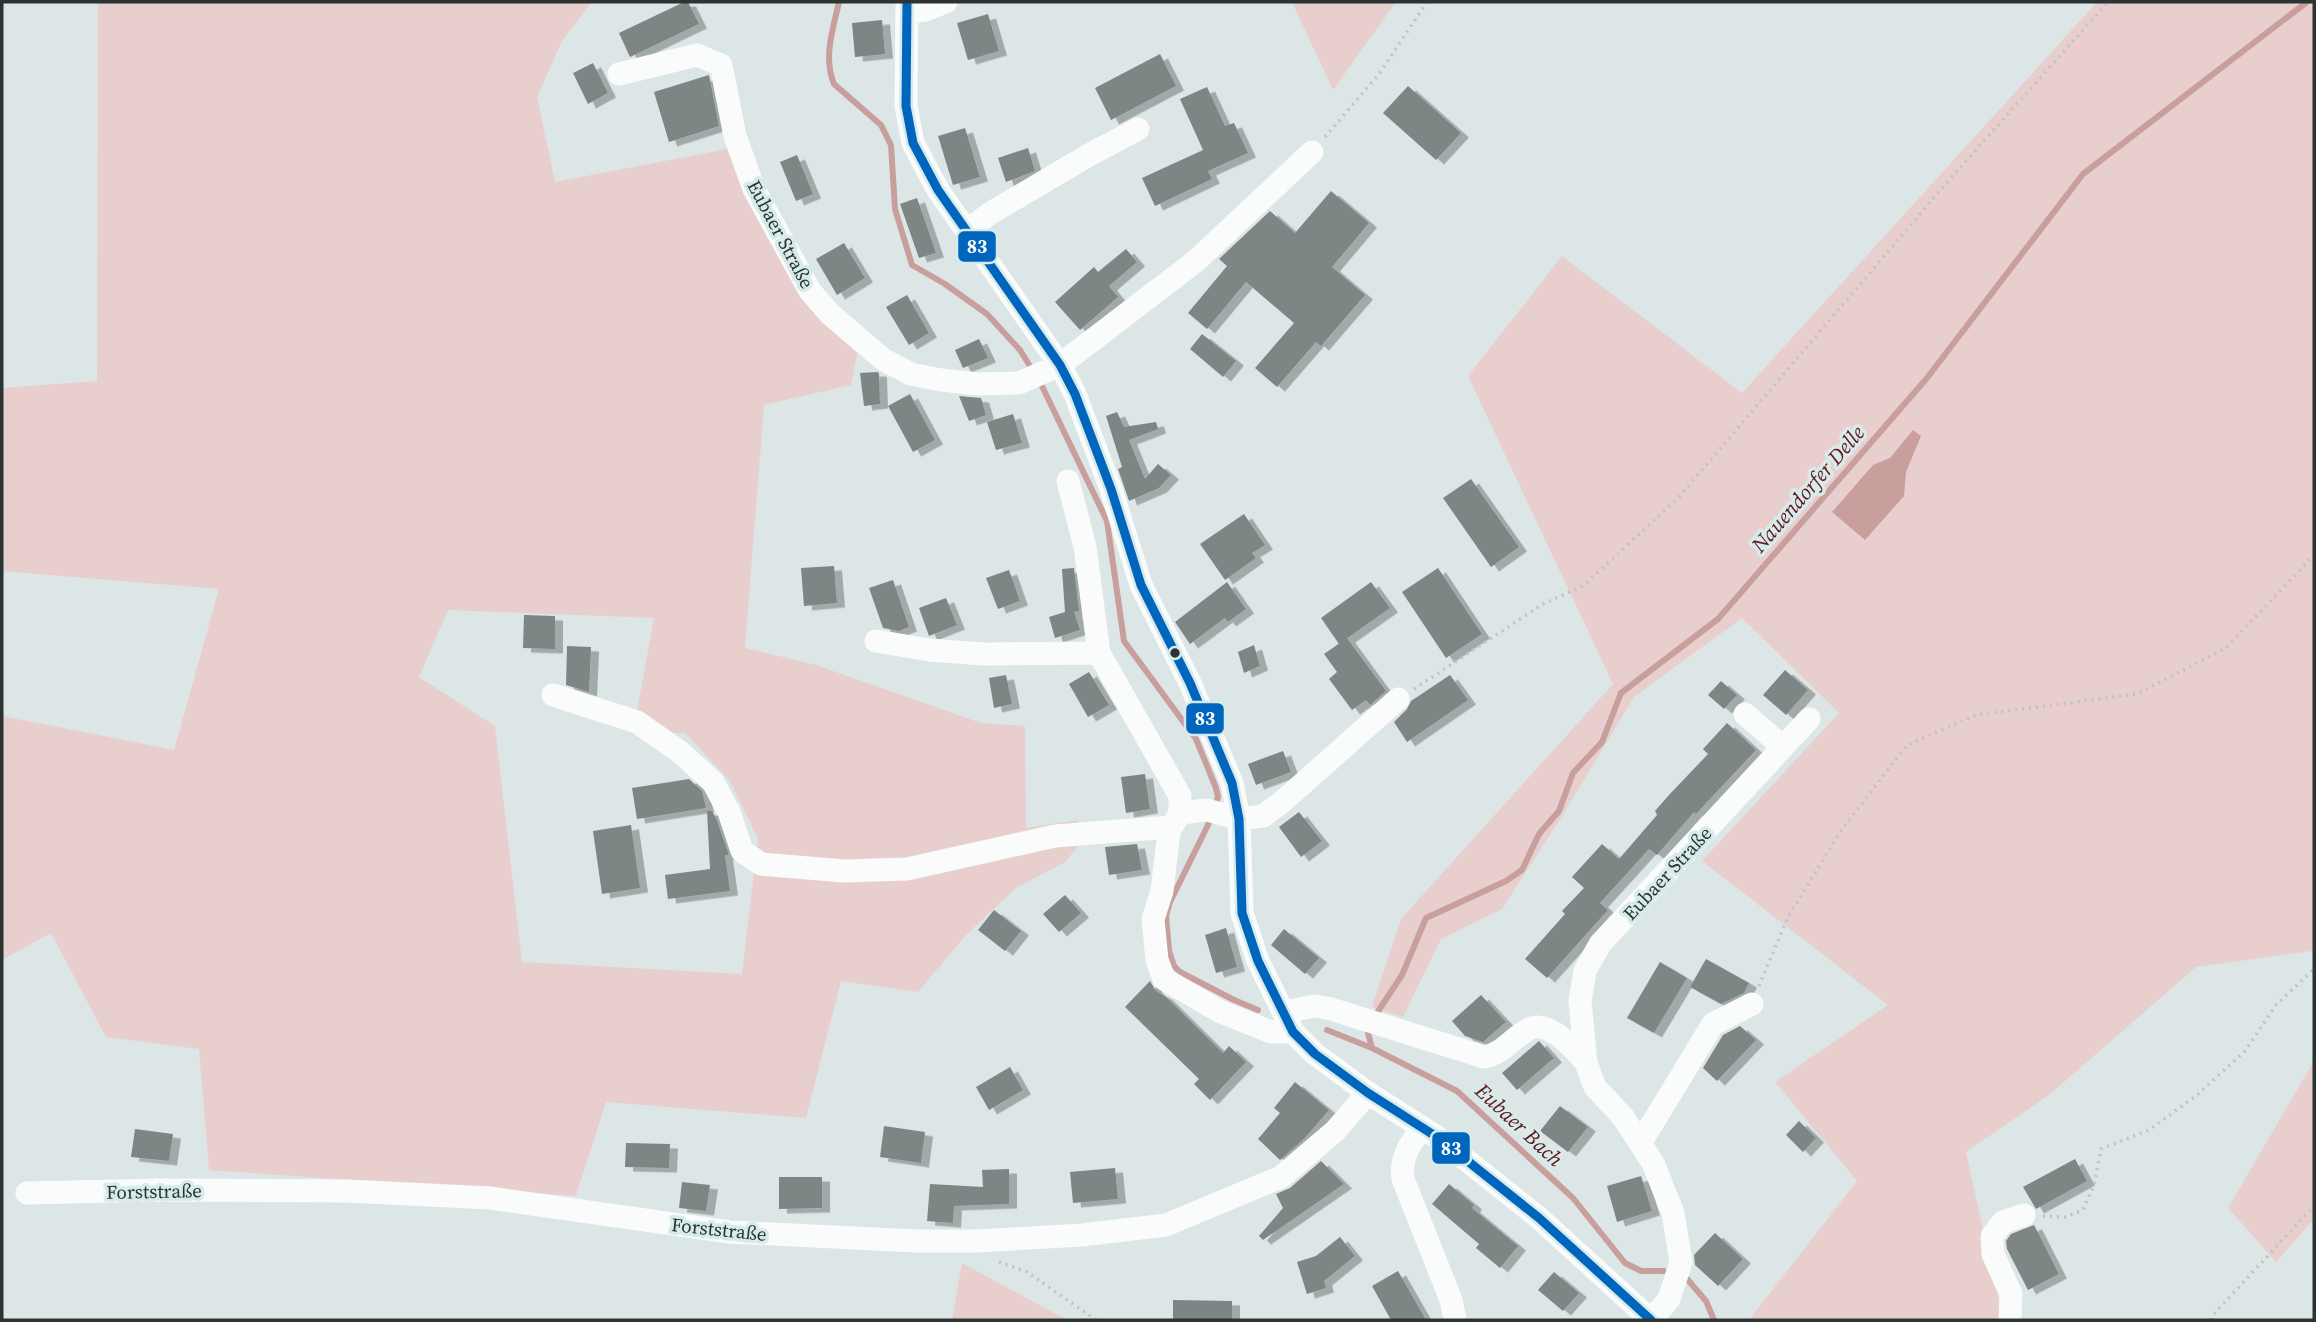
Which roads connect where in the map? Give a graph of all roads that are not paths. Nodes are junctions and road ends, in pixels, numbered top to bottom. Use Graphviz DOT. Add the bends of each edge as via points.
graph roads {
  1 [pos="946,2"];
  2 [pos="907,7"];
  3 [pos="619,74"];
  4 [pos="1138,129"];
  5 [pos="1312,152"];
  6 [pos="967,231"];
  7 [pos="1044,373"];
  8 [pos="1068,481"];
  9 [pos="876,641"];
  10 [pos="1099,653"];
  11 [pos="553,695"];
  12 [pos="1398,699"];
  13 [pos="1745,714"];
  14 [pos="1809,719"];
  15 [pos="1783,747"];
  16 [pos="1223,815"];
  17 [pos="1176,820"];
  18 [pos="1752,1004"];
  19 [pos="1288,1022"];
  20 [pos="1586,1063"];
  21 [pos="1368,1093"];
  22 [pos="1422,1128"];
  23 [pos="1641,1142"];
  24 [pos="27,1193"];
  25 [pos="2024,1216"];
  26 [pos="1455,1320"];
  27 [pos="1651,1320"];
  28 [pos="2010,1320"];
  1 -- 2 [label="street" via="925,10"];
  2 -- 6 [label="street, Eubaer Straße" via="906,106 913,144"];
  3 -- 7 [label="street, Eubaer Straße" via="697,55 720,65 735,136 754,189 810,290 830,314 884,360 911,374 978,384 1003,385"];
  4 -- 6 [label="street"];
  5 -- 7 [label="street" via="1197,260"];
  6 -- 7 [label="street, Eubaer Straße"];
  7 -- 16 [label="street, Eubaer Straße" via="1075,394 1141,585 1190,683 1232,783"];
  8 -- 10 [label="street, Eubaer Straße" via="1085,547"];
  9 -- 10 [label="street" via="983,654"];
  10 -- 17 [label="street, Eubaer Straße" via="1180,796"];
  11 -- 17 [label="street" via="637,722 680,752 713,782 742,851 761,863 844,871 907,869 1055,836"];
  12 -- 16 [label="street" via="1263,816"];
  13 -- 15 [label="street"];
  14 -- 15 [label="street, Eubaer Straße"];
  15 -- 20 [label="street, Eubaer Straße" via="1600,944 1586,971 1580,1001"];
  16 -- 17 [label="street"];
  16 -- 19 [label="street, Eubaer Straße" via="1242,913 1258,961"];
  17 -- 19 [label="street, Eubaer Straße" via="1166,844 1162,891 1153,919 1164,979 1219,1012 1270,1032"];
  18 -- 23 [label="street" via="1713,1024"];
  19 -- 20 [label="street, Eubaer Straße" via="1315,1006 1483,1057 1492,1056 1532,1028 1541,1028 1572,1045"];
  19 -- 21 [label="street, Eubaer Straße" via="1315,1054"];
  20 -- 23 [label="street, Eubaer Straße" via="1595,1087"];
  21 -- 22 [label="street, Eubaer Straße"];
  21 -- 24 [label="street, Forststraße" via="1335,1131 1281,1177 1166,1226 1082,1235 916,1241 730,1233 490,1198 320,1191"];
  22 -- 26 [label="street" via="1404,1155 1404,1180"];
  22 -- 27 [label="street, Eubaer Straße" via="1539,1219"];
  23 -- 27 [label="street, Eubaer Straße" via="1673,1213 1681,1262 1669,1299"];
  25 -- 28 [label="street" via="2003,1222 1992,1236 1993,1254 2011,1294"];
}
